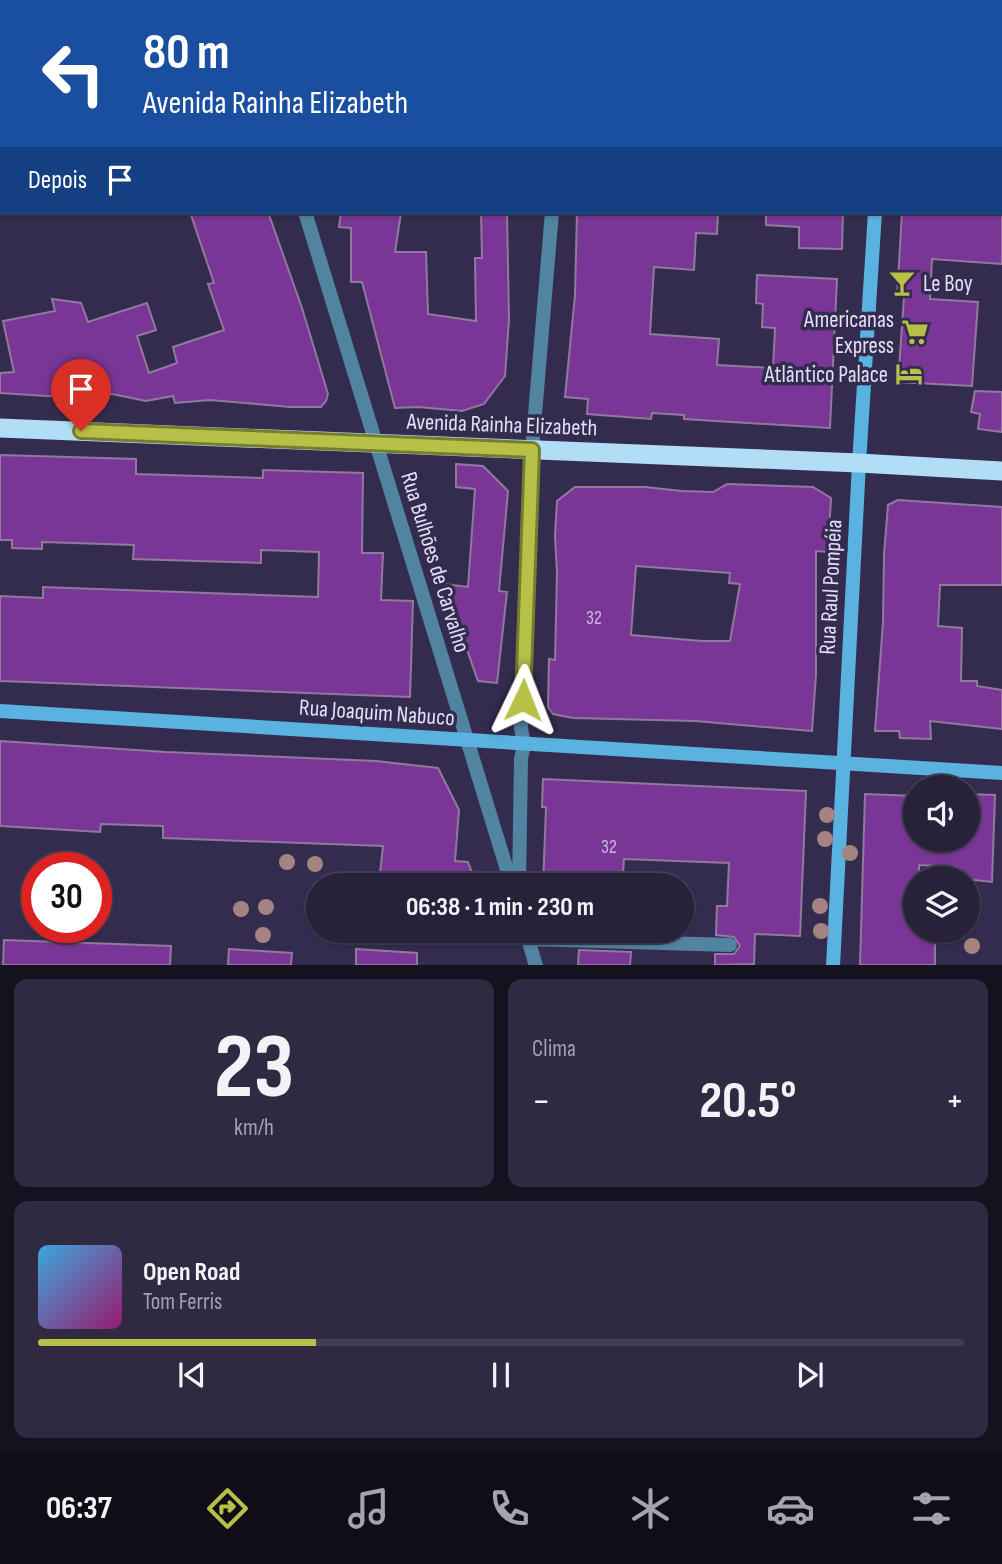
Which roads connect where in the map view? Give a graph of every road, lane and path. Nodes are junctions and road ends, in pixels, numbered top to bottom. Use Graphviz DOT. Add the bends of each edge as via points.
graph roads {
  1 [pos="306,214"];
  2 [pos="552,214"];
  3 [pos="875,214"];
  4 [pos="0,428"];
  5 [pos="377,444"];
  6 [pos="532,450"];
  7 [pos="859,463"];
  8 [pos="1002,471"];
  9 [pos="0,711"];
  10 [pos="466,741"];
  11 [pos="524,744"];
  12 [pos="843,763"];
  13 [pos="1002,773"];
  14 [pos="508,873"];
  15 [pos="519,873"];
  16 [pos="529,943"];
  17 [pos="689,943"];
  18 [pos="730,945"];
  19 [pos="536,965"];
  20 [pos="833,965"];
  1 -- 5 [label="street, Rua Bulhões de Carvalho"];
  2 -- 6 [label="street"];
  3 -- 7 [label="main road, Rua Raul Pompéia"];
  4 -- 5 [label="highway, Avenida Rainha Elizabeth"];
  5 -- 6 [label="highway, Avenida Rainha Elizabeth"];
  5 -- 10 [label="street, Rua Bulhões de Carvalho"];
  6 -- 7 [label="highway, Avenida Rainha Elizabeth"];
  6 -- 11 [label="street"];
  7 -- 8 [label="highway, Avenida Rainha Elizabeth"];
  7 -- 12 [label="main road, Rua Raul Pompéia"];
  9 -- 10 [label="main road, Rua Joaquim Nabuco"];
  10 -- 11 [label="main road, Rua Joaquim Nabuco"];
  10 -- 14 [label="street, Rua Bulhões de Carvalho"];
  11 -- 12 [label="main road, Rua Joaquim Nabuco"];
  11 -- 15 [label="street"];
  12 -- 13 [label="main road, Rua Joaquim Nabuco"];
  12 -- 20 [label="main road, Rua Raul Pompéia"];
  16 -- 19 [label="street"];
  17 -- 18 [label="street"];
}
